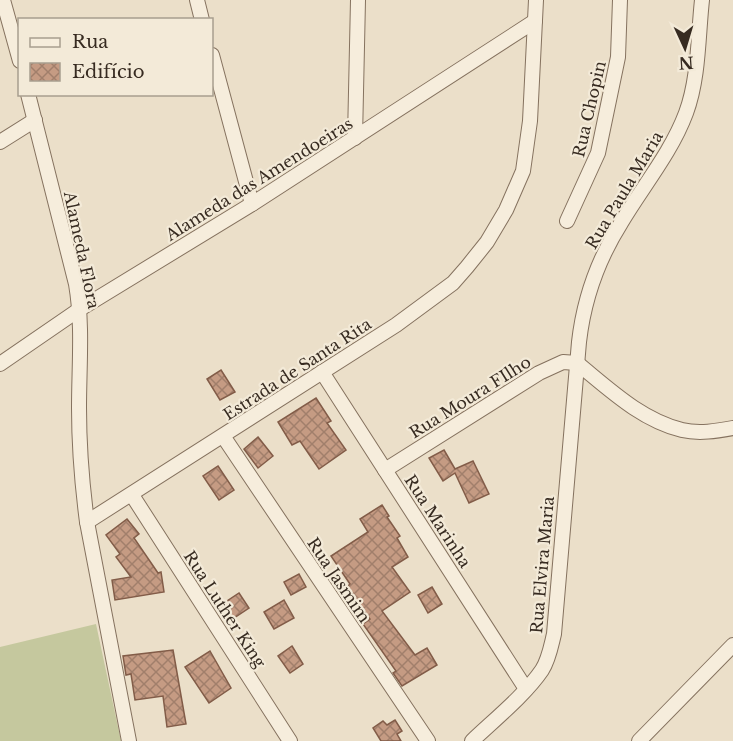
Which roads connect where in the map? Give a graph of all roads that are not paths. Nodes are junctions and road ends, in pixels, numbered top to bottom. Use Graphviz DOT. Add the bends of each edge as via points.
graph roads {
  1 [pos="3,0"];
  2 [pos="196,0"];
  3 [pos="358,0"];
  4 [pos="536,0"];
  5 [pos="620,0"];
  6 [pos="702,0"];
  7 [pos="201,18"];
  8 [pos="535,21"];
  9 [pos="18,54"];
  10 [pos="213,59"];
  11 [pos="29,96"];
  12 [pos="35,120"];
  13 [pos="355,138"];
  14 [pos="0,142"];
  15 [pos="252,204"];
  16 [pos="567,221"];
  17 [pos="80,309"];
  18 [pos="577,363"];
  19 [pos="0,364"];
  20 [pos="322,372"];
  21 [pos="733,428"];
  22 [pos="223,436"];
  23 [pos="385,470"];
  24 [pos="132,495"];
  25 [pos="87,522"];
  26 [pos="733,645"];
  27 [pos="526,689"];
  28 [pos="129,741"];
  29 [pos="290,741"];
  30 [pos="428,741"];
  31 [pos="472,741"];
  32 [pos="639,741"];
  1 -- 9 [label="street"];
  2 -- 7 [label="street"];
  3 -- 13 [label="street"];
  4 -- 8 [label="street, Estrada de Santa Rita"];
  5 -- 16 [label="street, Rua Chopin" via="618,57 598,153"];
  6 -- 18 [label="street, Rua Paula Maria" via="686,111 674,139 598,265 584,306"];
  8 -- 13 [label="street, Alameda das Amendoeiras"];
  8 -- 20 [label="street, Estrada de Santa Rita" via="523,171 487,242 453,283"];
  10 -- 15 [label="street"];
  11 -- 12 [label="street, Alameda Flora"];
  12 -- 14 [label="street"];
  12 -- 17 [label="street, Alameda Flora"];
  13 -- 15 [label="street, Alameda das Amendoeiras"];
  15 -- 17 [label="street, Alameda das Amendoeiras"];
  17 -- 19 [label="street, Alameda das Amendoeiras"];
  17 -- 25 [label="street, Alameda Flora" via="79,448"];
  18 -- 21 [label="street" via="626,402 657,420 683,430 712,432"];
  18 -- 23 [label="street, Rua Moura FIlho" via="563,362 539,373"];
  18 -- 27 [label="street, Rua Elvira Maria" via="554,634 542,670"];
  20 -- 22 [label="street, Estrada de Santa Rita"];
  20 -- 23 [label="street, Rua Marinha"];
  22 -- 24 [label="street, Estrada de Santa Rita"];
  22 -- 30 [label="street, Rua Jasmim"];
  23 -- 27 [label="street, Rua Marinha"];
  24 -- 25 [label="street, Estrada de Santa Rita"];
  24 -- 29 [label="street, Rua Luther King"];
  25 -- 28 [label="street"];
  26 -- 32 [label="street"];
  27 -- 31 [label="street, Rua Elvira Maria"];
}
